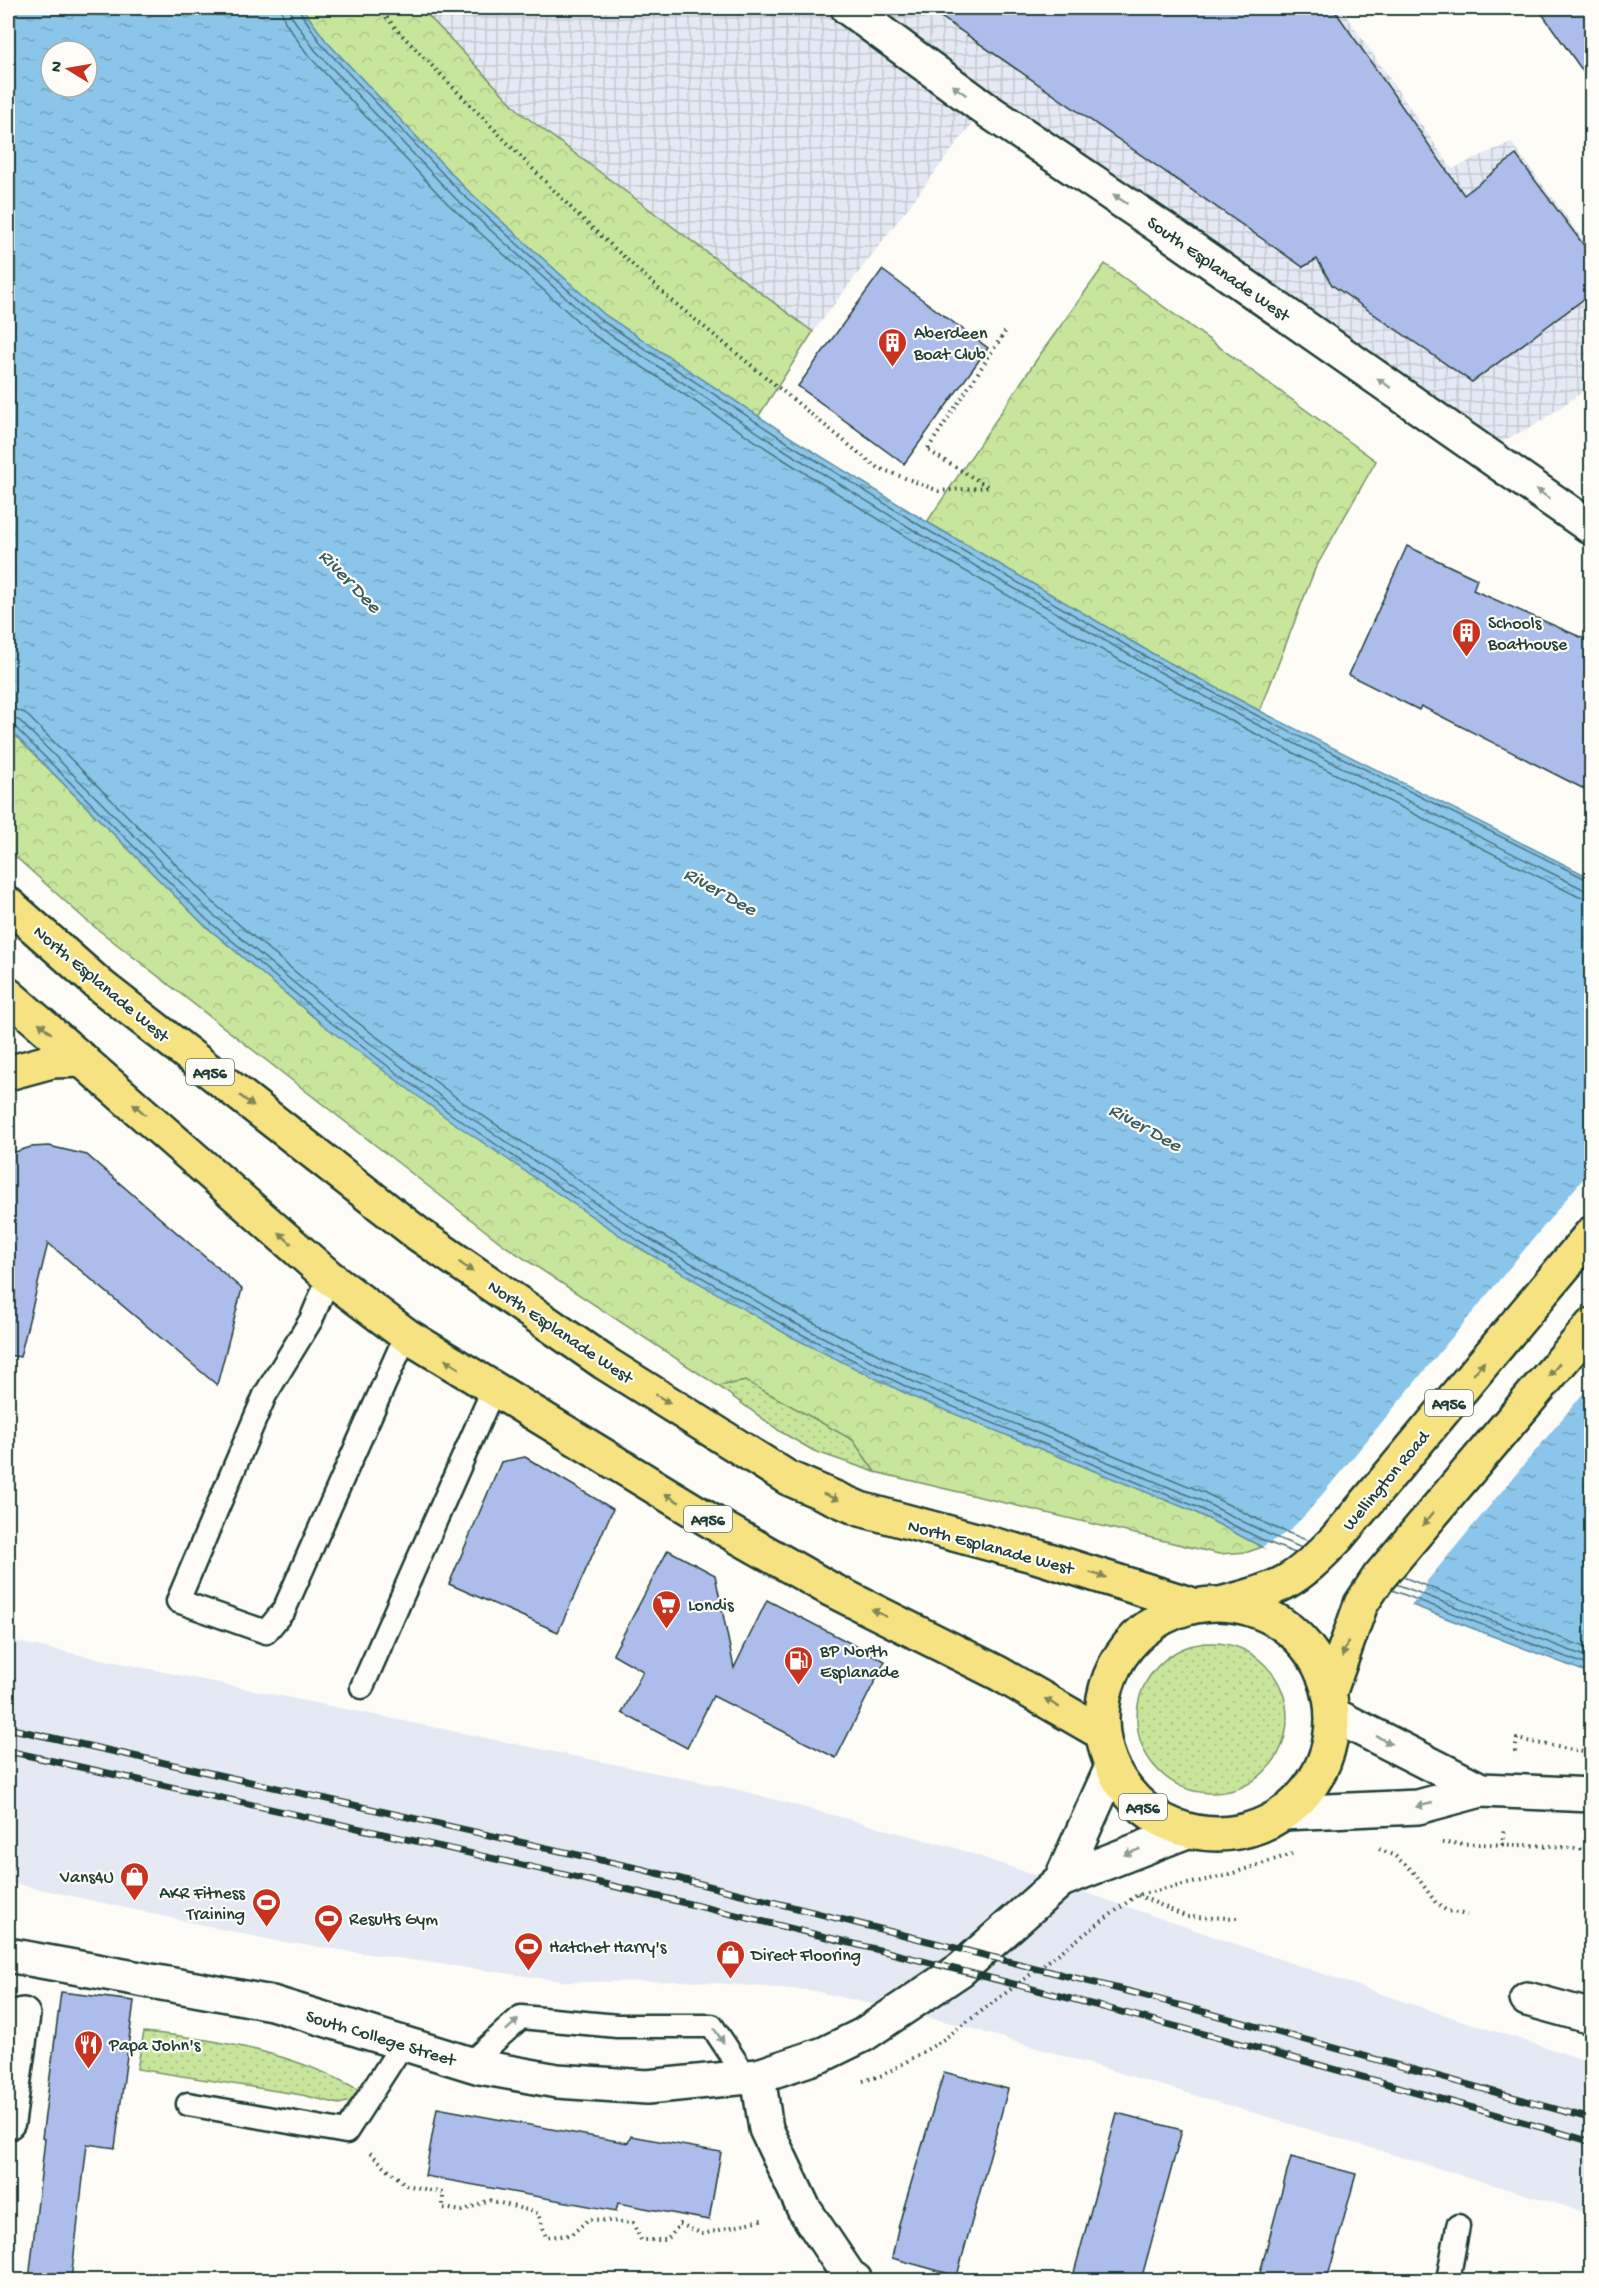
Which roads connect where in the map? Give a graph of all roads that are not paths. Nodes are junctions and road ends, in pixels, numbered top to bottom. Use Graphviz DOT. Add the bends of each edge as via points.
graph roads {
  1 [pos="848,8"];
  2 [pos="1592,528"];
  3 [pos="8,904"];
  4 [pos="8,995"];
  5 [pos="83,1060"];
  6 [pos="8,1073"];
  7 [pos="1592,1233"];
  8 [pos="329,1277"];
  9 [pos="1592,1325"];
  10 [pos="406,1335"];
  11 [pos="492,1390"];
  12 [pos="1208,1605"];
  13 [pos="362,1687"];
  14 [pos="1330,1704"];
  15 [pos="1102,1733"];
  16 [pos="1112,1767"];
  17 [pos="1481,1790"];
  18 [pos="1592,1795"];
  19 [pos="1283,1814"];
  20 [pos="1187,1831"];
  21 [pos="1061,1880"];
  22 [pos="8,1955"];
  23 [pos="1527,1999"];
  24 [pos="23,2015"];
  25 [pos="1592,2017"];
  26 [pos="402,2045"];
  27 [pos="469,2064"];
  28 [pos="11,2068"];
  29 [pos="752,2076"];
  30 [pos="188,2104"];
  31 [pos="8,2122"];
  32 [pos="1458,2226"];
  33 [pos="855,2280"];
  34 [pos="1448,2280"];
  2 -- 1 [label="street, South Esplanade West, one-way" via="1178,238 984,108"];
  3 -- 12 [label="main road, North Esplanade West / A956, one-way" via="102,987 418,1234 605,1363 788,1478 860,1509"];
  5 -- 4 [label="main road, A956, one-way"];
  5 -- 6 [label="main road" via="52,1061"];
  8 -- 5 [label="main road, A956, one-way"];
  12 -- 7 [label="main road, Wellington Road / A956, one-way" via="1268,1592 1305,1571 1337,1538"];
  8 -- 10 [label="main road, A956"];
  8 -- 10 [label="lane" via="311,1320 265,1395 178,1601 266,1632 284,1610"];
  9 -- 14 [label="main road, A956, one-way" via="1361,1604"];
  11 -- 10 [label="main road, A956, one-way"];
  11 -- 13 [label="lane"];
  15 -- 11 [label="main road, A956, one-way" via="1027,1689 830,1589"];
  12 -- 14 [label="main road, A956" via="1249,1609 1277,1621 1301,1640 1319,1665"];
  12 -- 15 [label="main road, A956" via="1169,1615 1144,1630 1124,1651 1110,1676 1102,1704"];
  14 -- 17 [label="street, one-way"];
  14 -- 19 [label="main road, A956" via="1327,1752 1310,1786"];
  15 -- 16 [label="main road, A956"];
  16 -- 20 [label="main road, A956" via="1130,1796 1155,1817"];
  16 -- 21 [label="street, South College Street"];
  17 -- 18 [label="street"];
  17 -- 19 [label="street, one-way" via="1418,1807"];
  19 -- 20 [label="main road, A956" via="1253,1829 1220,1835"];
  20 -- 21 [label="street, South College Street, one-way"];
  21 -- 29 [label="street, South College Street" via="960,1970 863,2036 824,2054"];
  22 -- 26 [label="street, South College Street" via="272,2003"];
  23 -- 25 [label="street"];
  24 -- 28 [label="street"];
  26 -- 27 [label="street, South College Street"];
  26 -- 30 [label="lane" via="346,2132"];
  27 -- 29 [label="street, South College Street" via="557,2080 647,2087"];
  27 -- 29 [label="lane, one-way" via="521,2017 617,2026 712,2026"];
  28 -- 31 [label="street"];
  29 -- 33 [label="street" via="766,2129 804,2209"];
  32 -- 34 [label="lane"];
}
